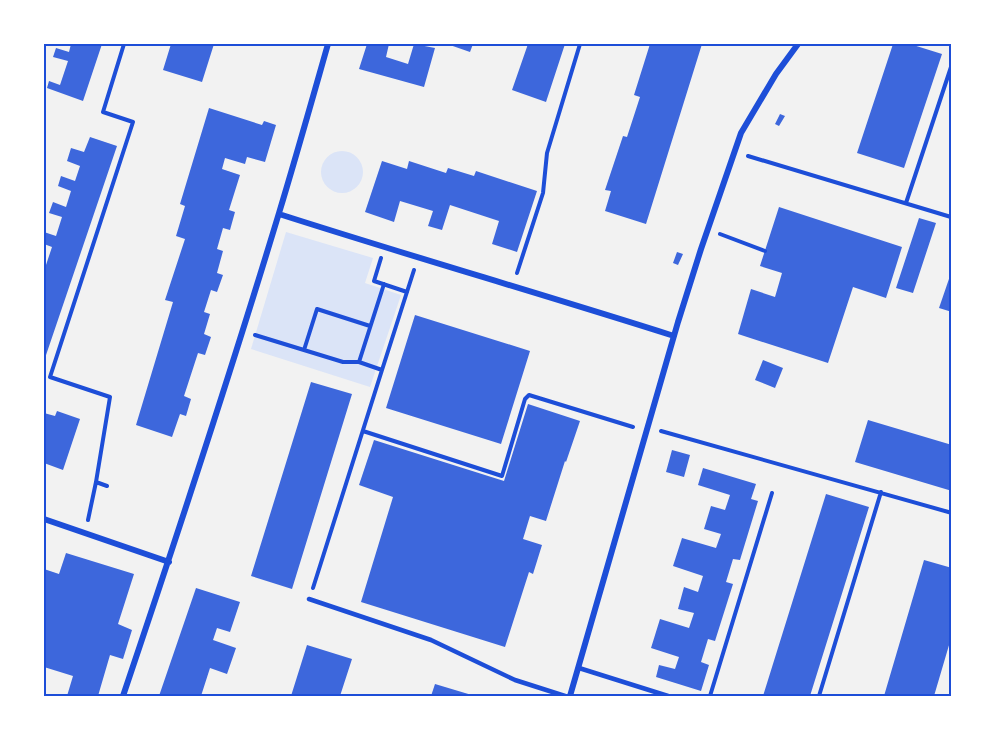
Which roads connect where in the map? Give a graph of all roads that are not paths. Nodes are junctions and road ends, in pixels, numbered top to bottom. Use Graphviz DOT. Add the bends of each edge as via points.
graph roads {
  1 [pos="328,44"];
  2 [pos="798,44"];
  3 [pos="279,214"];
  4 [pos="674,336"];
  5 [pos="44,519"];
  6 [pos="169,562"];
  7 [pos="309,599"];
  8 [pos="579,668"];
  9 [pos="123,696"];
  10 [pos="565,696"];
  11 [pos="570,696"];
  12 [pos="669,696"];
  1 -- 3 [label="street"];
  2 -- 4 [label="street" via="741,133"];
  3 -- 4 [label="street"];
  3 -- 6 [label="street"];
  4 -- 8 [label="street"];
  5 -- 6 [label="street"];
  6 -- 9 [label="street"];
  7 -- 10 [label="lane" via="431,640 515,680"];
  8 -- 11 [label="street"];
  8 -- 12 [label="lane"];
}
